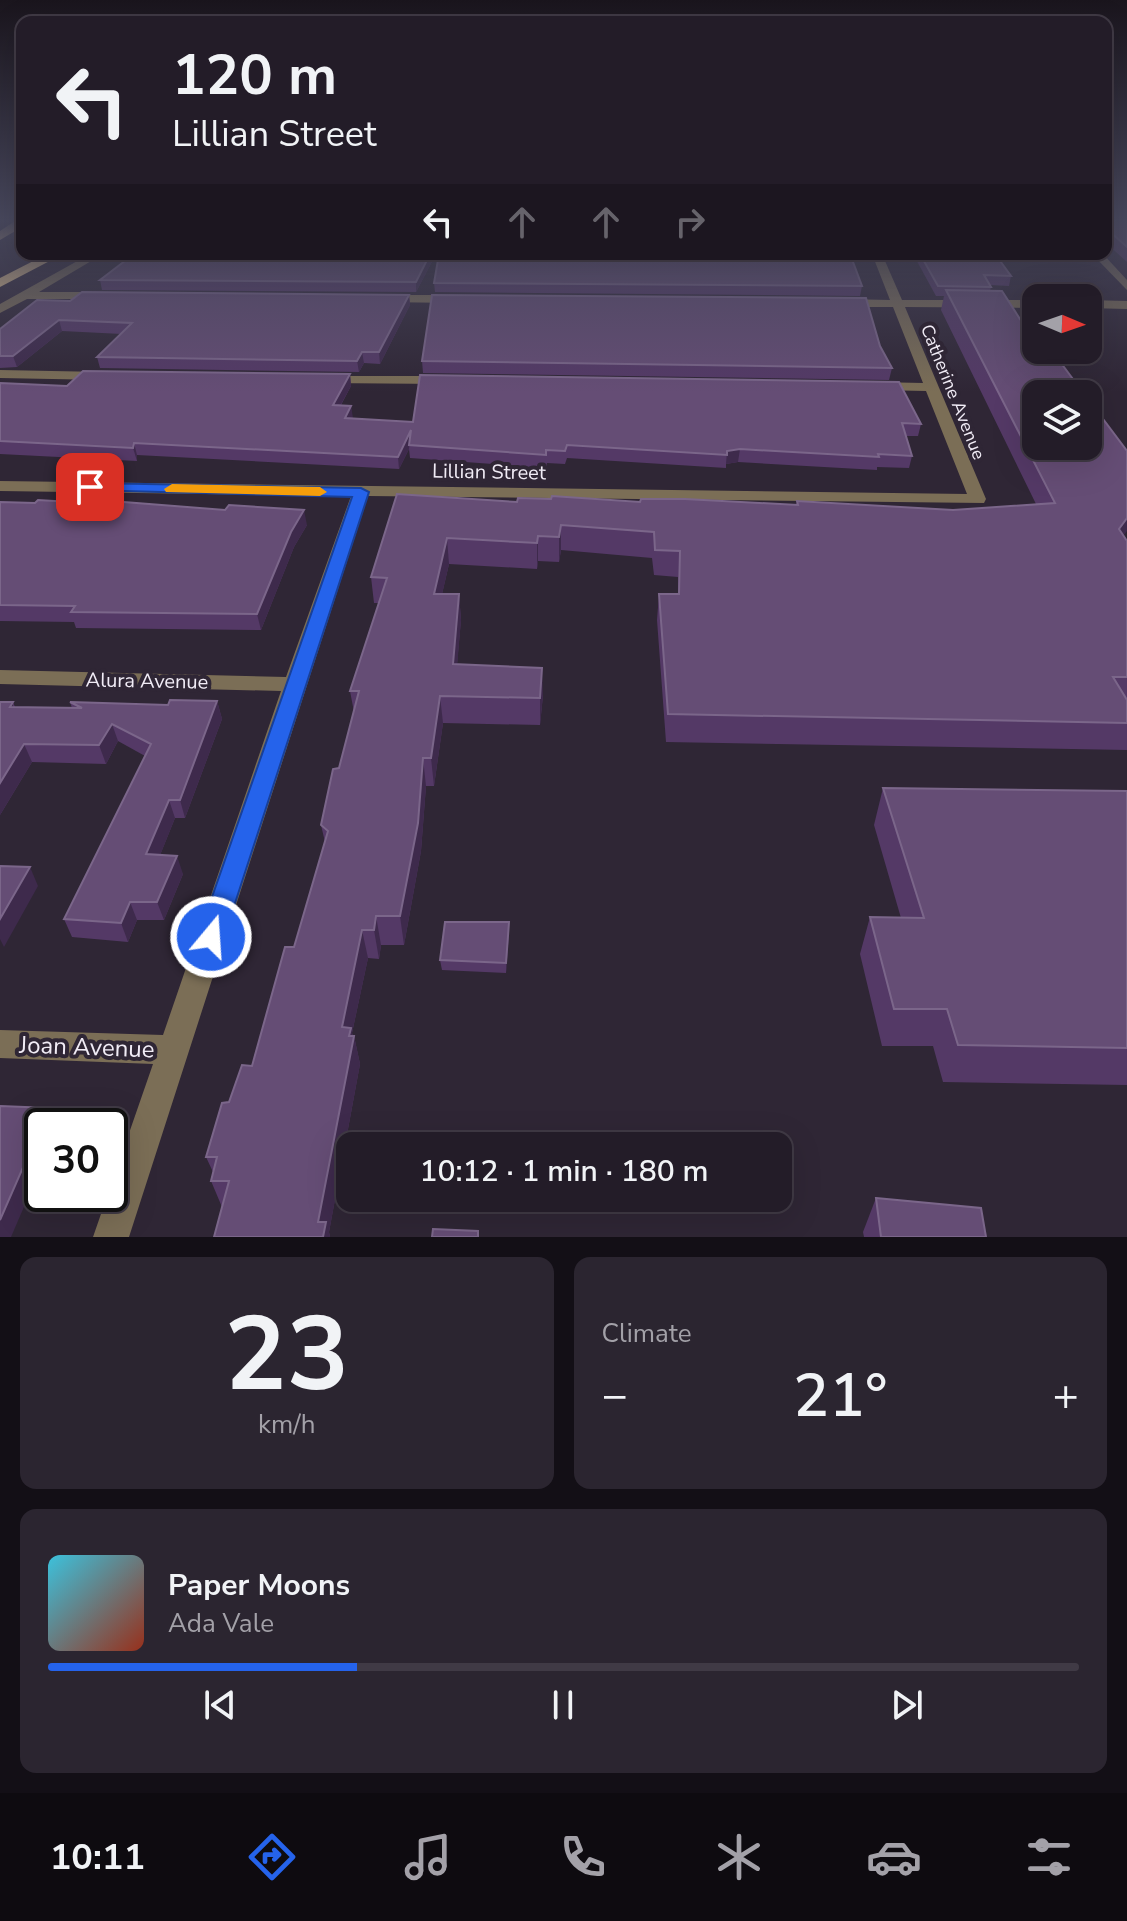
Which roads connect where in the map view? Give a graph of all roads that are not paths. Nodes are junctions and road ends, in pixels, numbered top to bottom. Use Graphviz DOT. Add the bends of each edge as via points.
graph roads {
  1 [pos="56,277"];
  2 [pos="887,277"];
  3 [pos="23,295"];
  4 [pos="118,296"];
  5 [pos="373,299"];
  6 [pos="468,300"];
  7 [pos="834,303"];
  8 [pos="898,304"];
  9 [pos="1022,304"];
  10 [pos="1102,304"];
  11 [pos="1127,305"];
  12 [pos="0,309"];
  13 [pos="0,374"];
  14 [pos="126,376"];
  15 [pos="315,379"];
  16 [pos="457,381"];
  17 [pos="867,386"];
  18 [pos="930,387"];
  19 [pos="0,486"];
  20 [pos="361,492"];
  21 [pos="978,499"];
  22 [pos="0,677"];
  23 [pos="294,684"];
  24 [pos="0,1044"];
  25 [pos="175,1050"];
  26 [pos="111,1237"];
  1 -- 3 [label="street"];
  2 -- 8 [label="street, Catherine Avenue"];
  3 -- 4 [label="street"];
  3 -- 12 [label="street"];
  5 -- 6 [label="street"];
  7 -- 8 [label="street"];
  8 -- 9 [label="street"];
  8 -- 18 [label="street, Catherine Avenue"];
  10 -- 11 [label="street"];
  13 -- 14 [label="street"];
  15 -- 16 [label="street"];
  17 -- 18 [label="street"];
  18 -- 21 [label="street, Catherine Avenue"];
  19 -- 20 [label="street, Lillian Street"];
  20 -- 21 [label="street, Lillian Street"];
  20 -- 23 [label="street"];
  22 -- 23 [label="street, Alura Avenue"];
  23 -- 25 [label="street"];
  24 -- 25 [label="street, Joan Avenue"];
  25 -- 26 [label="street"];
}
